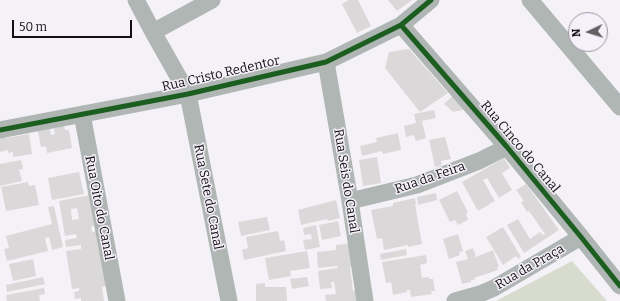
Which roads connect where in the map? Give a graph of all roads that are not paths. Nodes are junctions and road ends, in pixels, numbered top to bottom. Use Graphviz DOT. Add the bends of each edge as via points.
graph roads {
  1 [pos="136,0"];
  2 [pos="212,0"];
  3 [pos="431,0"];
  4 [pos="530,0"];
  5 [pos="401,25"];
  6 [pos="153,32"];
  7 [pos="326,62"];
  8 [pos="188,94"];
  9 [pos="620,108"];
  10 [pos="82,114"];
  11 [pos="0,130"];
  12 [pos="506,147"];
  13 [pos="350,201"];
  14 [pos="581,237"];
  15 [pos="620,286"];
  16 [pos="117,301"];
  17 [pos="229,301"];
  18 [pos="365,301"];
  19 [pos="455,301"];
  1 -- 6 [label="street, Rua Sete do Canal"];
  2 -- 6 [label="street"];
  3 -- 5 [label="street, Rua Cristo Redentor"];
  4 -- 9 [label="street"];
  5 -- 7 [label="street, Rua Cristo Redentor"];
  5 -- 12 [label="street, Rua Cinco do Canal"];
  6 -- 8 [label="street, Rua Sete do Canal"];
  7 -- 8 [label="street, Rua Cristo Redentor"];
  7 -- 13 [label="street, Rua Seis do Canal"];
  8 -- 10 [label="street, Rua Cristo Redentor"];
  8 -- 17 [label="street, Rua Sete do Canal"];
  10 -- 11 [label="street, Rua Cristo Redentor"];
  10 -- 16 [label="street, Rua Oito do Canal"];
  12 -- 13 [label="street, Rua da Feira" via="479,162 417,185"];
  12 -- 14 [label="street, Rua Cinco do Canal"];
  13 -- 18 [label="street, Rua Seis do Canal"];
  14 -- 15 [label="street, Rua Cinco do Canal"];
  14 -- 19 [label="street, Rua da Praça" via="494,288"];
}
